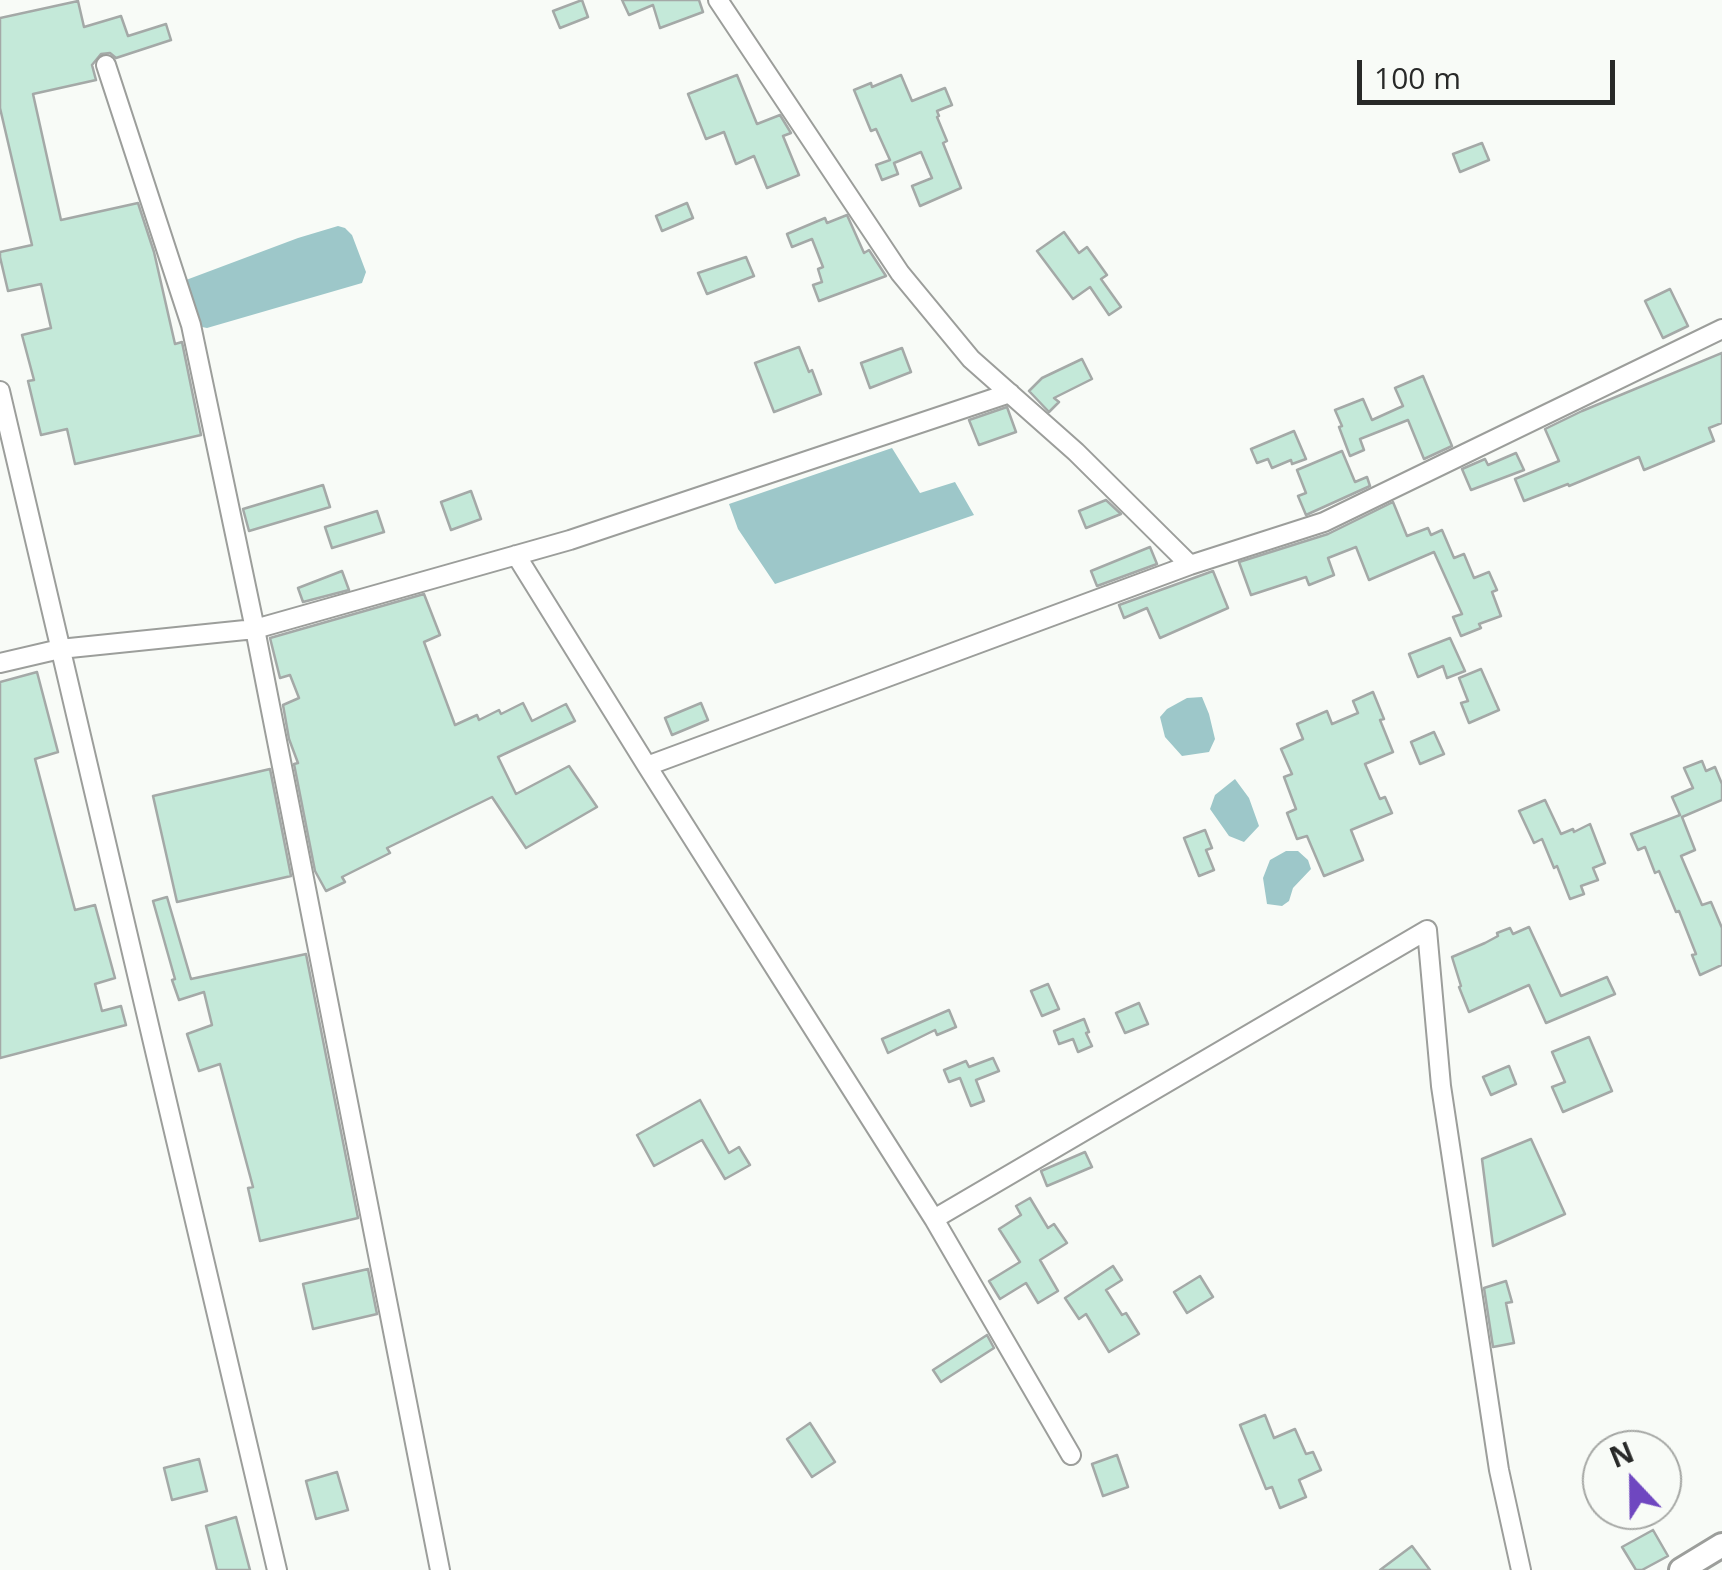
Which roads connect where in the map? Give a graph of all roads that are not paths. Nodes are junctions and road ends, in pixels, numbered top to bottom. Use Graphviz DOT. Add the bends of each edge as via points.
graph roads {
  1 [pos="718,0"];
  2 [pos="106,65"];
  3 [pos="1722,328"];
  4 [pos="0,390"];
  5 [pos="1010,394"];
  6 [pos="516,555"];
  7 [pos="1190,565"];
  8 [pos="255,629"];
  9 [pos="60,649"];
  10 [pos="0,663"];
  11 [pos="646,766"];
  12 [pos="934,1219"];
  13 [pos="1071,1455"];
  14 [pos="1722,1545"];
  15 [pos="277,1570"];
  16 [pos="440,1570"];
  17 [pos="1520,1570"];
  18 [pos="1680,1570"];
  1 -- 5 [label="street" via="900,273 971,359"];
  2 -- 8 [label="street" via="191,325"];
  3 -- 7 [label="street" via="1324,522"];
  4 -- 9 [label="street"];
  5 -- 6 [label="street"];
  5 -- 7 [label="street"];
  6 -- 8 [label="street"];
  6 -- 11 [label="street"];
  7 -- 11 [label="street"];
  8 -- 9 [label="street"];
  8 -- 16 [label="street"];
  9 -- 10 [label="street"];
  9 -- 15 [label="street"];
  11 -- 12 [label="street"];
  12 -- 13 [label="street"];
  12 -- 17 [label="street" via="1427,930 1440,1086"];
  14 -- 18 [label="main road"];
}
